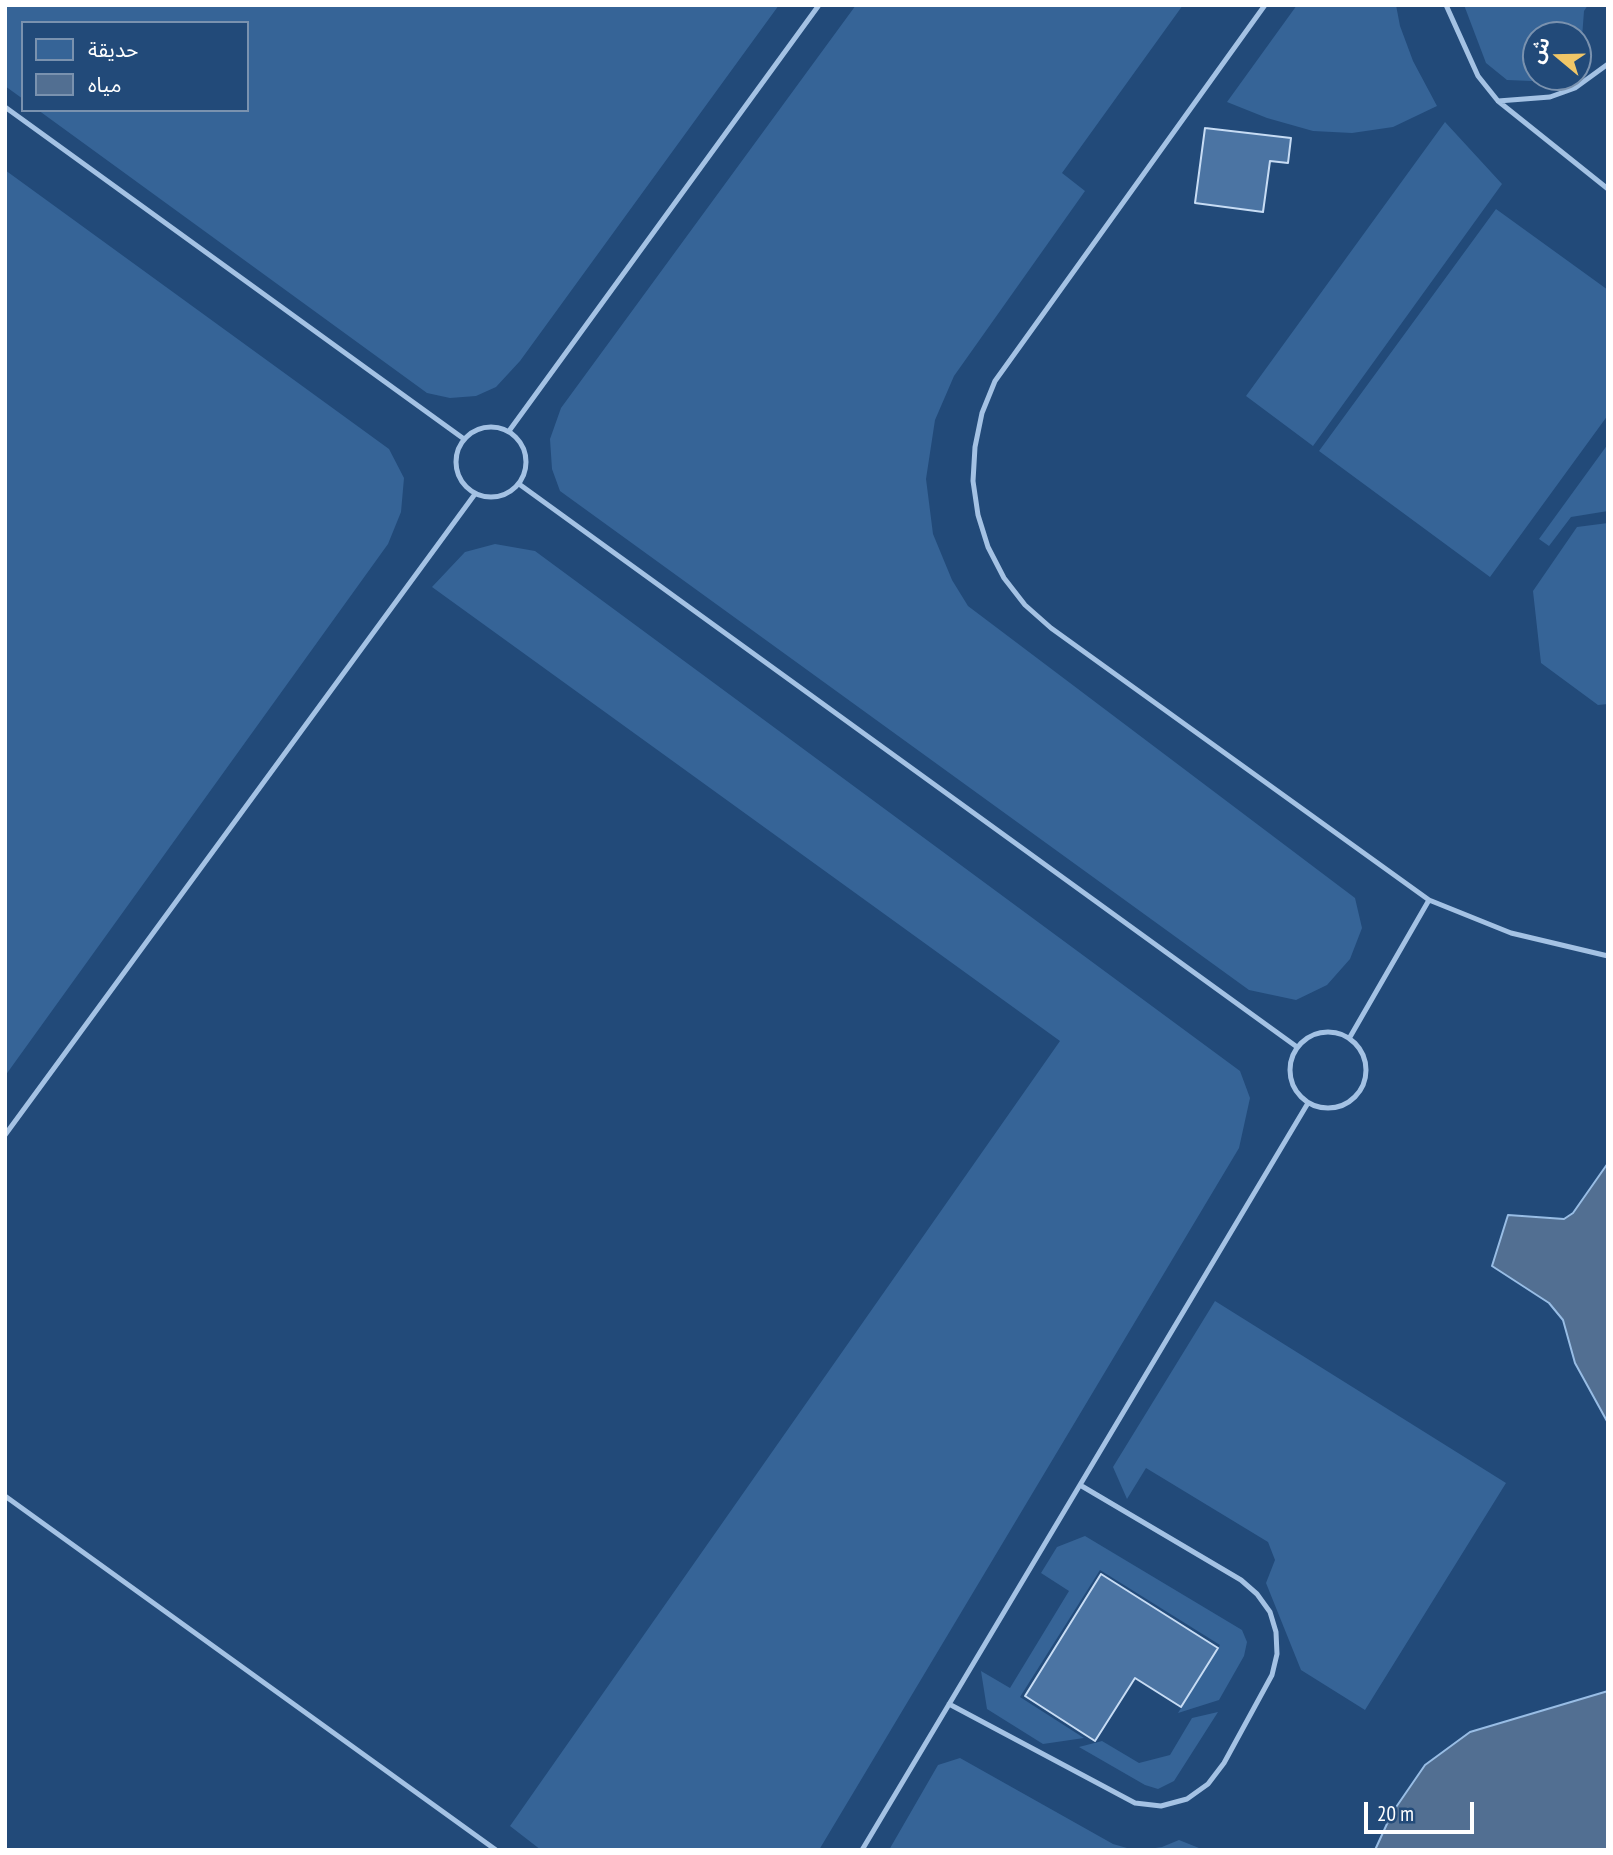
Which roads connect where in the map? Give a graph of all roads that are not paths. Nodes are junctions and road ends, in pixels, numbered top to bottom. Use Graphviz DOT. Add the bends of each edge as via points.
graph roads {
  1 [pos="819,5"];
  2 [pos="1265,5"];
  3 [pos="1446,5"];
  4 [pos="1608,64"];
  5 [pos="1498,101"];
  6 [pos="5,107"];
  7 [pos="1608,188"];
  8 [pos="509,431"];
  9 [pos="464,439"];
  10 [pos="519,484"];
  11 [pos="475,494"];
  12 [pos="1429,900"];
  13 [pos="1608,956"];
  14 [pos="1350,1037"];
  15 [pos="1297,1047"];
  16 [pos="1307,1103"];
  17 [pos="5,1135"];
  18 [pos="1080,1485"];
  19 [pos="5,1496"];
  20 [pos="949,1704"];
  21 [pos="496,1850"];
  22 [pos="862,1850"];
  1 -- 8 [label="lane"];
  2 -- 12 [label="lane" via="995,381 975,447 978,515 1004,578 1051,628"];
  3 -- 5 [label="lane" via="1478,76"];
  4 -- 5 [label="lane" via="1575,88 1550,97"];
  5 -- 7 [label="lane"];
  6 -- 9 [label="lane"];
  8 -- 9 [label="lane" via="485,427"];
  8 -- 10 [label="lane" via="524,449 527,461"];
  9 -- 11 [label="lane" via="455,463 458,476"];
  10 -- 11 [label="lane" via="499,497"];
  10 -- 15 [label="lane"];
  11 -- 17 [label="lane"];
  12 -- 13 [label="lane" via="1511,933"];
  12 -- 14 [label="lane"];
  14 -- 15 [label="lane" via="1321,1031"];
  14 -- 16 [label="lane" via="1362,1049 1367,1066 1365,1083 1356,1097 1341,1107"];
  15 -- 16 [label="lane" via="1290,1061 1290,1077"];
  16 -- 18 [label="lane"];
  18 -- 20 [label="lane"];
  18 -- 20 [label="lane" via="1241,1580 1270,1612 1277,1654 1272,1675 1224,1763 1208,1784 1186,1799 1161,1807 1135,1803"];
  19 -- 21 [label="lane"];
  20 -- 22 [label="lane"];
}
